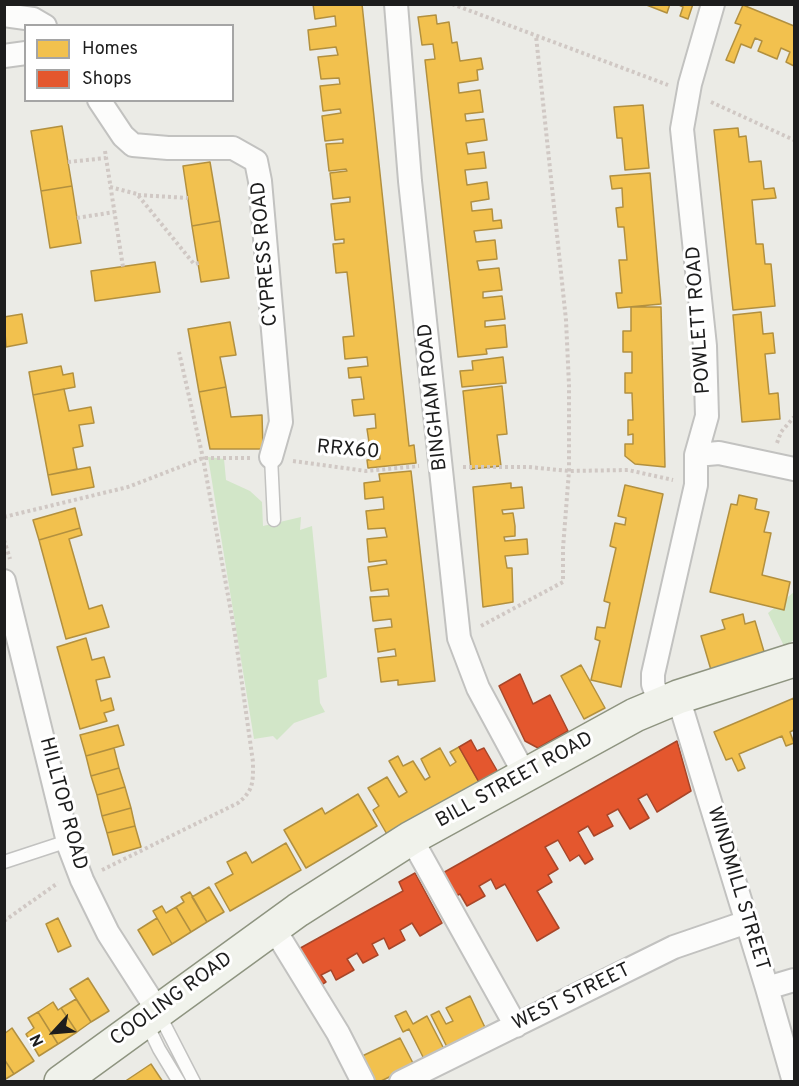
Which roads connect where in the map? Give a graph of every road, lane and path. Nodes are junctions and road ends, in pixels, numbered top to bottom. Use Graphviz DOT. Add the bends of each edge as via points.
graph roads {
  1 [pos="396,4"];
  2 [pos="452,4"];
  3 [pos="713,4"];
  4 [pos="4,15"];
  5 [pos="42,24"];
  6 [pos="536,36"];
  7 [pos="24,53"];
  8 [pos="4,56"];
  9 [pos="688,92"];
  10 [pos="100,102"];
  11 [pos="114,123"];
  12 [pos="795,140"];
  13 [pos="106,158"];
  14 [pos="68,162"];
  15 [pos="110,187"];
  16 [pos="138,195"];
  17 [pos="188,198"];
  18 [pos="114,212"];
  19 [pos="77,218"];
  20 [pos="199,263"];
  21 [pos="123,267"];
  22 [pos="179,352"];
  23 [pos="795,417"];
  24 [pos="696,455"];
  25 [pos="204,458"];
  26 [pos="271,458"];
  27 [pos="428,463"];
  28 [pos="771,464"];
  29 [pos="795,469"];
  30 [pos="568,471"];
  31 [pos="696,485"];
  32 [pos="4,517"];
  33 [pos="274,520"];
  34 [pos="4,540"];
  35 [pos="8,572"];
  36 [pos="459,638"];
  37 [pos="795,660"];
  38 [pos="669,701"];
  39 [pos="525,775"];
  40 [pos="411,838"];
  41 [pos="68,841"];
  42 [pos="4,862"];
  43 [pos="90,870"];
  44 [pos="4,921"];
  45 [pos="747,922"];
  46 [pos="264,934"];
  47 [pos="795,980"];
  48 [pos="767,988"];
  49 [pos="151,1016"];
  50 [pos="516,1026"];
  51 [pos="61,1082"];
  52 [pos="179,1082"];
  53 [pos="194,1082"];
  54 [pos="363,1082"];
  55 [pos="401,1082"];
  56 [pos="794,1082"];
  1 -- 27 [label="street, BINGHAM ROAD"];
  2 -- 6 [label="path"];
  3 -- 9 [label="street, POWLETT ROAD"];
  4 -- 5 [label="street"];
  6 -- 9 [label="path"];
  6 -- 30 [label="path" via="566,320"];
  7 -- 8 [label="street"];
  9 -- 12 [label="path"];
  9 -- 24 [label="street, POWLETT ROAD" via="682,129 706,357 707,416"];
  10 -- 11 [label="street, CYPRESS ROAD"];
  11 -- 13 [label="path" via="104,146"];
  11 -- 26 [label="street, CYPRESS ROAD" via="133,145 233,147 256,161 281,422"];
  13 -- 14 [label="path"];
  13 -- 15 [label="path"];
  15 -- 16 [label="path"];
  15 -- 18 [label="path"];
  16 -- 17 [label="path"];
  16 -- 20 [label="path" via="194,264"];
  18 -- 19 [label="path"];
  18 -- 21 [label="path"];
  22 -- 25 [label="path"];
  23 -- 28 [label="path" via="781,432"];
  24 -- 28 [label="street" via="719,453"];
  24 -- 31 [label="street, POWLETT ROAD"];
  25 -- 26 [label="path, RRX60"];
  25 -- 32 [label="path, RRX60" via="128,487"];
  25 -- 43 [label="path" via="253,762 250,792 238,803"];
  26 -- 27 [label="path, RRX60" via="366,471"];
  26 -- 33 [label="lane"];
  27 -- 30 [label="path, RRX60"];
  27 -- 36 [label="street, BINGHAM ROAD"];
  28 -- 29 [label="street"];
  30 -- 31 [label="path, RRX60" via="628,471"];
  30 -- 36 [label="path" via="563,582"];
  31 -- 38 [label="street, POWLETT ROAD" via="653,674 654,684"];
  34 -- 35 [label="path"];
  35 -- 41 [label="street, HILLTOP ROAD"];
  36 -- 39 [label="street, BINGHAM ROAD" via="478,688"];
  37 -- 38 [label="main road, BILL STREET ROAD"];
  38 -- 39 [label="main road, BILL STREET ROAD" via="625,720"];
  38 -- 45 [label="street, WINDMILL STREET"];
  39 -- 40 [label="main road, BILL STREET ROAD"];
  40 -- 46 [label="main road, BILL STREET ROAD"];
  40 -- 50 [label="street"];
  41 -- 42 [label="lane"];
  41 -- 43 [label="street, HILLTOP ROAD"];
  43 -- 44 [label="path"];
  43 -- 49 [label="street, HILLTOP ROAD" via="108,933"];
  45 -- 48 [label="street, WINDMILL STREET"];
  45 -- 50 [label="street, WEST STREET" via="674,947"];
  46 -- 49 [label="main road, COOLING ROAD"];
  46 -- 54 [label="street" via="338,1033"];
  47 -- 48 [label="street"];
  48 -- 56 [label="street, WINDMILL STREET"];
  49 -- 51 [label="main road, COOLING ROAD"];
  49 -- 52 [label="lane" via="159,1049"];
  49 -- 53 [label="lane"];
  50 -- 55 [label="street, WEST STREET"];
}
